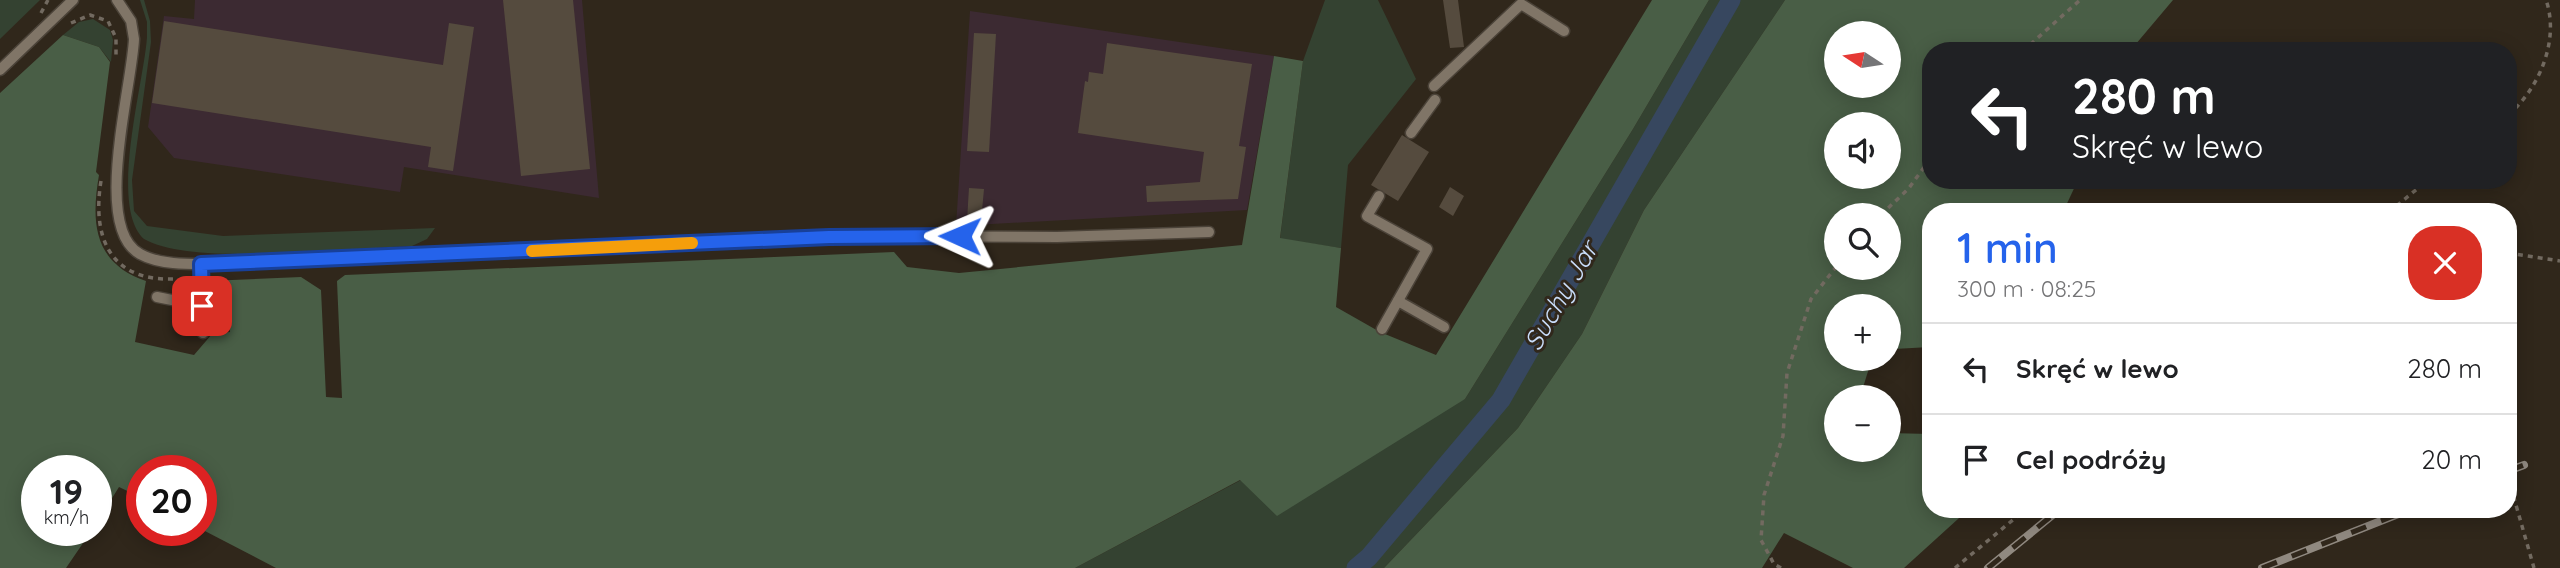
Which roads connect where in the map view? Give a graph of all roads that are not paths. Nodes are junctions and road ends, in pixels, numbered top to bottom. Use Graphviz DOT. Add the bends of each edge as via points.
graph roads {
  1 [pos="73,0"];
  2 [pos="117,0"];
  3 [pos="1517,2"];
  4 [pos="1564,31"];
  5 [pos="0,70"];
  6 [pos="1434,86"];
  7 [pos="1434,100"];
  8 [pos="1411,133"];
  9 [pos="1379,196"];
  10 [pos="1209,232"];
  11 [pos="201,264"];
  12 [pos="157,297"];
  13 [pos="1398,301"];
  14 [pos="202,306"];
  15 [pos="1444,327"];
  16 [pos="1382,329"];
  17 [pos="202,333"];
  1 -- 5 [label="lane"];
  2 -- 11 [label="lane" via="131,21 134,39 115,199 119,230 130,247 147,257"];
  3 -- 4 [label="lane"];
  3 -- 6 [label="lane"];
  7 -- 8 [label="lane"];
  9 -- 13 [label="lane" via="1367,216 1427,249"];
  10 -- 11 [label="lane" via="862,236"];
  11 -- 14 [label="lane"];
  12 -- 14 [label="lane"];
  13 -- 15 [label="lane"];
  13 -- 16 [label="lane"];
  14 -- 17 [label="lane"];
}
